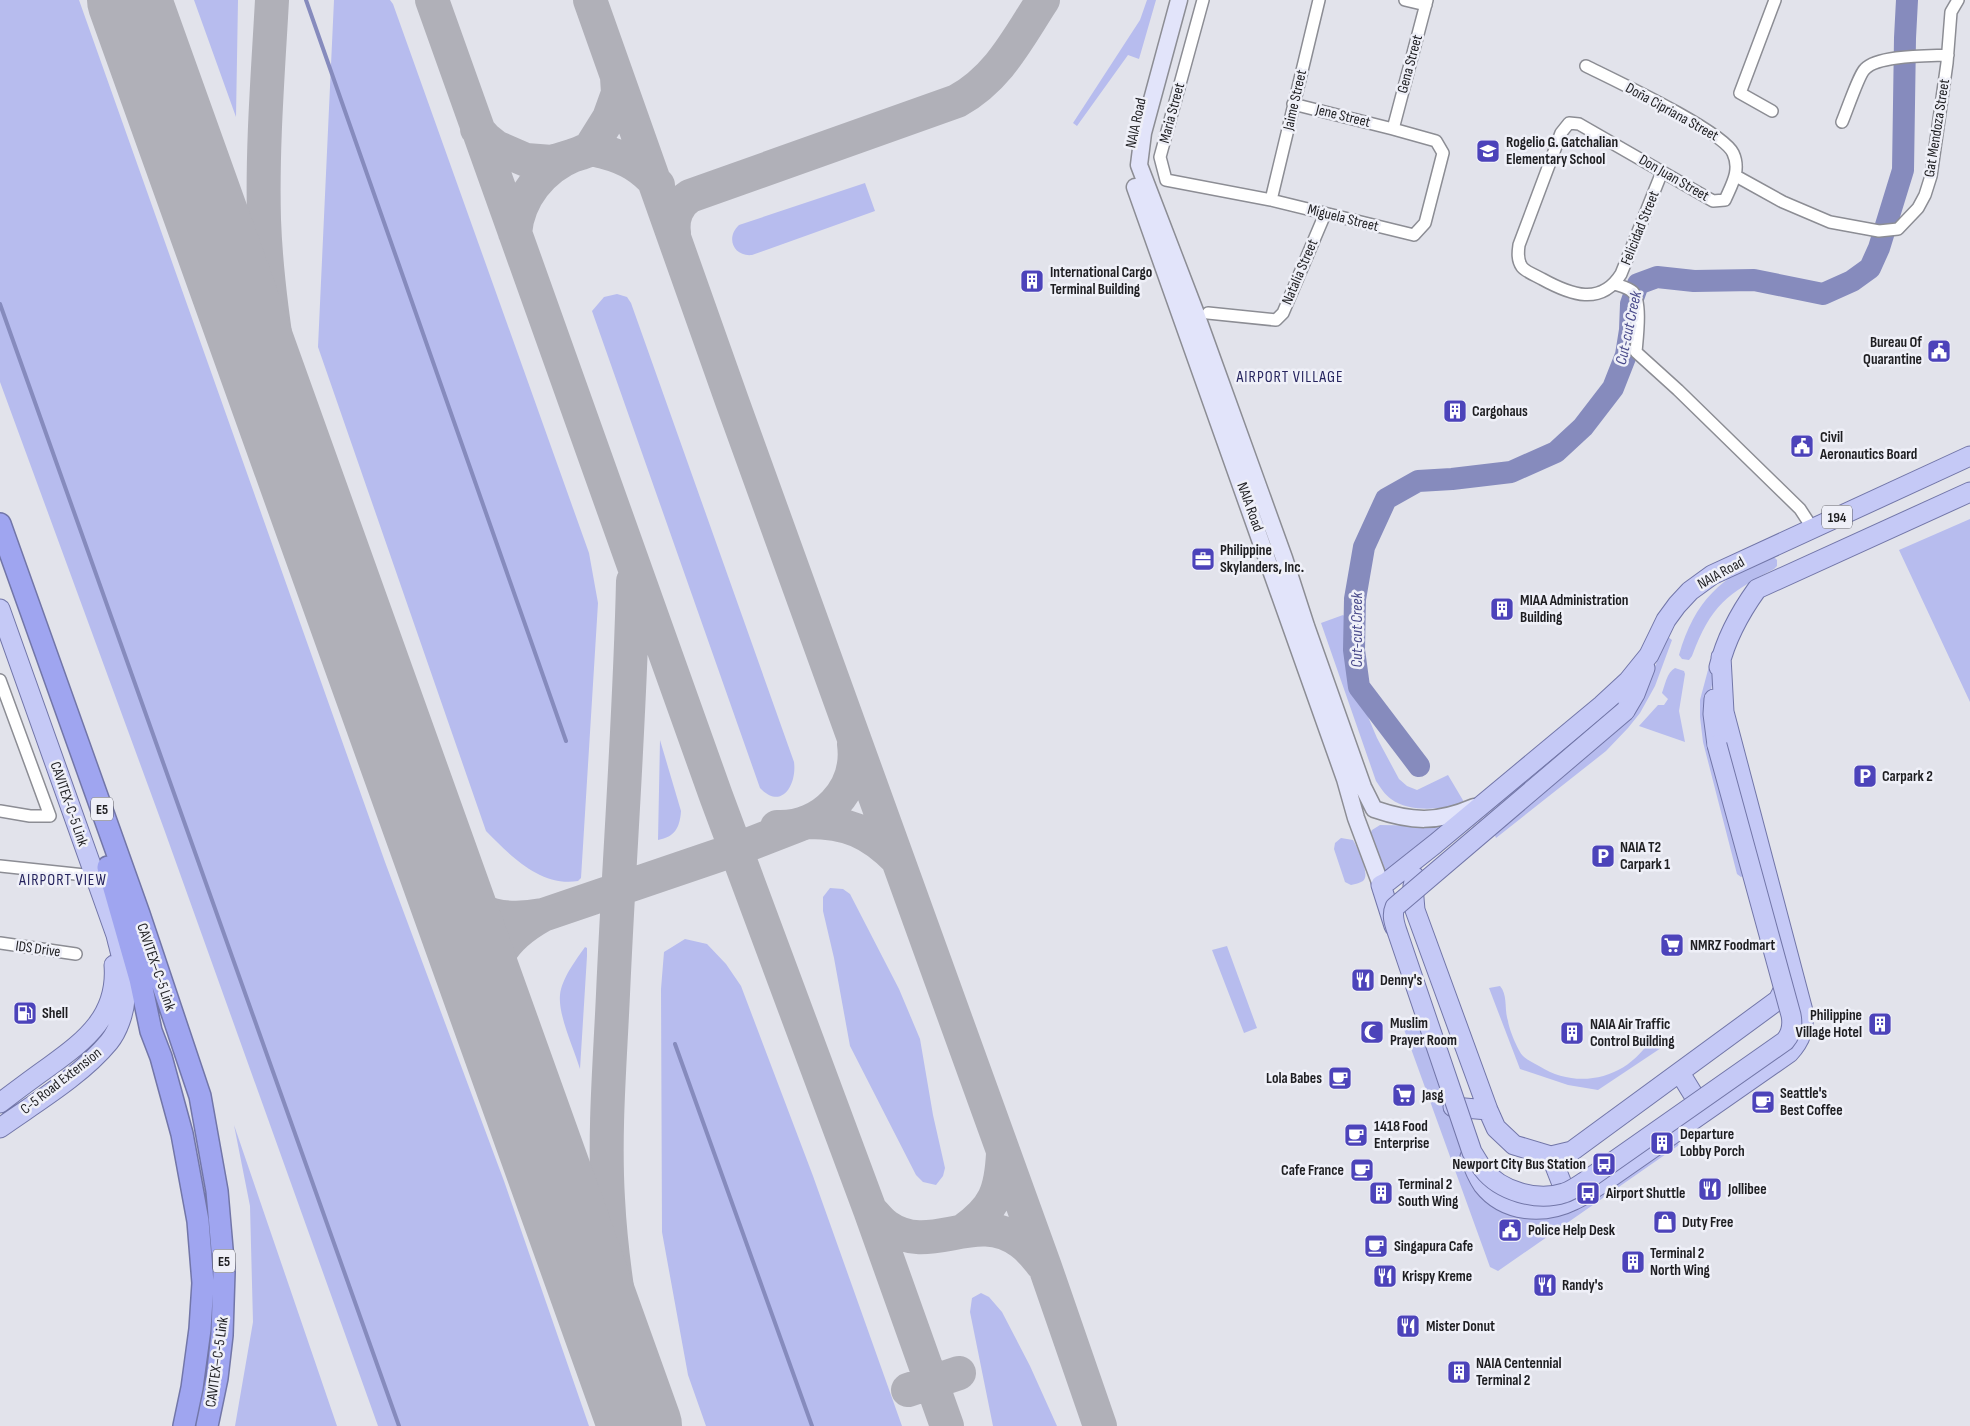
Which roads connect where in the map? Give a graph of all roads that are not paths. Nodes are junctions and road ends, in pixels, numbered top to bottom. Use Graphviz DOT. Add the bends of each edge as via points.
graph roads {
  1 [pos="1168,0"];
  2 [pos="1179,0"];
  3 [pos="1203,0"];
  4 [pos="1318,0"];
  5 [pos="1405,0"];
  6 [pos="1775,0"];
  7 [pos="1958,0"];
  8 [pos="1426,2"];
  9 [pos="1948,55"];
  10 [pos="1586,66"];
  11 [pos="1294,104"];
  12 [pos="1772,111"];
  13 [pos="1842,122"];
  14 [pos="1393,128"];
  15 [pos="1662,172"];
  16 [pos="1736,176"];
  17 [pos="1271,200"];
  18 [pos="1325,214"];
  19 [pos="1414,235"];
  20 [pos="1615,284"];
  21 [pos="1208,313"];
  22 [pos="1970,456"];
  23 [pos="1970,492"];
  24 [pos="0,524"];
  25 [pos="1813,529"];
  26 [pos="1780,544"];
  27 [pos="0,561"];
  28 [pos="1794,573"];
  29 [pos="1,616"];
  30 [pos="1649,655"];
  31 [pos="1722,657"];
  32 [pos="0,680"];
  33 [pos="1483,802"];
  34 [pos="0,811"];
  35 [pos="1421,856"];
  36 [pos="0,866"];
  37 [pos="94,876"];
  38 [pos="1381,885"];
  39 [pos="1415,910"];
  40 [pos="0,944"];
  41 [pos="76,954"];
  42 [pos="1794,969"];
  43 [pos="1440,976"];
  44 [pos="1412,986"];
  45 [pos="125,1000"];
  46 [pos="1680,1073"];
  47 [pos="0,1102"];
  48 [pos="1453,1107"];
  49 [pos="1488,1110"];
  50 [pos="1704,1112"];
  51 [pos="0,1128"];
  52 [pos="1551,1156"];
  53 [pos="1569,1202"];
  54 [pos="184,1426"];
  55 [pos="207,1426"];
  1 -- 38 [label="street, NAIA Road" via="1133,130 1128,167"];
  2 -- 33 [label="street, NAIA Road" via="1142,133 1139,165 1284,558 1363,787 1374,809 1418,820 1457,814"];
  3 -- 17 [label="street, Maria Street" via="1160,157 1166,180"];
  4 -- 11 [label="street, Jaime Street"];
  5 -- 8 [label="street"];
  6 -- 12 [label="street" via="1740,93"];
  7 -- 9 [label="street, Gat Mendoza Street" via="1950,12"];
  8 -- 14 [label="street, Gena Street"];
  9 -- 13 [label="street" via="1874,63 1864,69"];
  9 -- 16 [label="street, Gat Mendoza Street" via="1931,176 1918,208 1898,229 1879,231 1830,222 1783,202"];
  10 -- 16 [label="street, Doña Cipriana Street" via="1680,114 1728,144 1736,161"];
  11 -- 14 [label="street, Jene Street"];
  11 -- 17 [label="street, Jaime Street"];
  14 -- 19 [label="street, Jene Street" via="1436,142 1443,153 1425,223"];
  15 -- 16 [label="street, Don Juan Street" via="1719,202 1725,200"];
  15 -- 20 [label="street, Felicidad Street"];
  15 -- 20 [label="street, Don Juan Street" via="1579,124 1569,123 1561,133 1518,255 1523,268 1557,287 1588,295 1600,294"];
  17 -- 18 [label="street, Miguela Street"];
  18 -- 19 [label="street, Miguela Street"];
  18 -- 21 [label="street, Natalia Street" via="1283,313 1276,320"];
  20 -- 25 [label="street" via="1634,293 1638,320 1636,352 1800,509"];
  22 -- 25 [label="main road, NAIA Road / 194"];
  23 -- 28 [label="main road, 194"];
  24 -- 55 [label="highway, CAVITEX–C-5 Link / E5" via="200,1096 216,1183 224,1272 222,1335"];
  25 -- 26 [label="main road, NAIA Road / 194"];
  26 -- 28 [label="main road"];
  26 -- 30 [label="main road, NAIA Road / 194" via="1712,575 1690,591 1666,620"];
  27 -- 54 [label="highway, CAVITEX–C-5 Link / E5" via="110,872 151,1031 182,1134 198,1221 203,1283 196,1368"];
  28 -- 31 [label="main road, 194" via="1757,589 1730,632"];
  29 -- 37 [label="main road, CAVITEX-C-5 Link"];
  30 -- 31 [label="main road, bridge" via="1640,683 1625,711 1393,912 1472,1152 1483,1170 1511,1190 1548,1196 1564,1193 1584,1182 1790,1036 1791,1014 1718,745 1713,714 1714,684"];
  30 -- 33 [label="main road, NAIA Road" via="1628,681 1602,705"];
  31 -- 42 [label="main road" via="1724,712"];
  32 -- 34 [label="street" via="50,816"];
  33 -- 35 [label="main road, NAIA Road"];
  35 -- 38 [label="main road, NAIA Road"];
  35 -- 39 [label="main road" via="1413,886"];
  36 -- 37 [label="street"];
  37 -- 45 [label="main road, CAVITEX-C-5 Link" via="124,966"];
  37 -- 47 [label="main road, C-5 Road Extension" via="114,960 113,985 105,1012 76,1046"];
  38 -- 39 [label="main road"];
  38 -- 44 [label="main road"];
  39 -- 43 [label="main road"];
  40 -- 41 [label="street, IDS Drive"];
  42 -- 46 [label="main road" via="1778,1000"];
  42 -- 50 [label="main road" via="1805,1023 1799,1041 1789,1053"];
  43 -- 44 [label="main road"];
  43 -- 49 [label="main road"];
  44 -- 48 [label="main road"];
  45 -- 51 [label="main road, C-5 Road Extension" via="110,1041 96,1056"];
  46 -- 50 [label="main road"];
  46 -- 52 [label="main road" via="1572,1151"];
  48 -- 49 [label="main road"];
  48 -- 53 [label="main road" via="1476,1173 1494,1197 1507,1204 1538,1210"];
  49 -- 52 [label="main road" via="1496,1128 1514,1145"];
  50 -- 53 [label="main road" via="1604,1182"];
  52 -- 53 [label="main road"];
}
